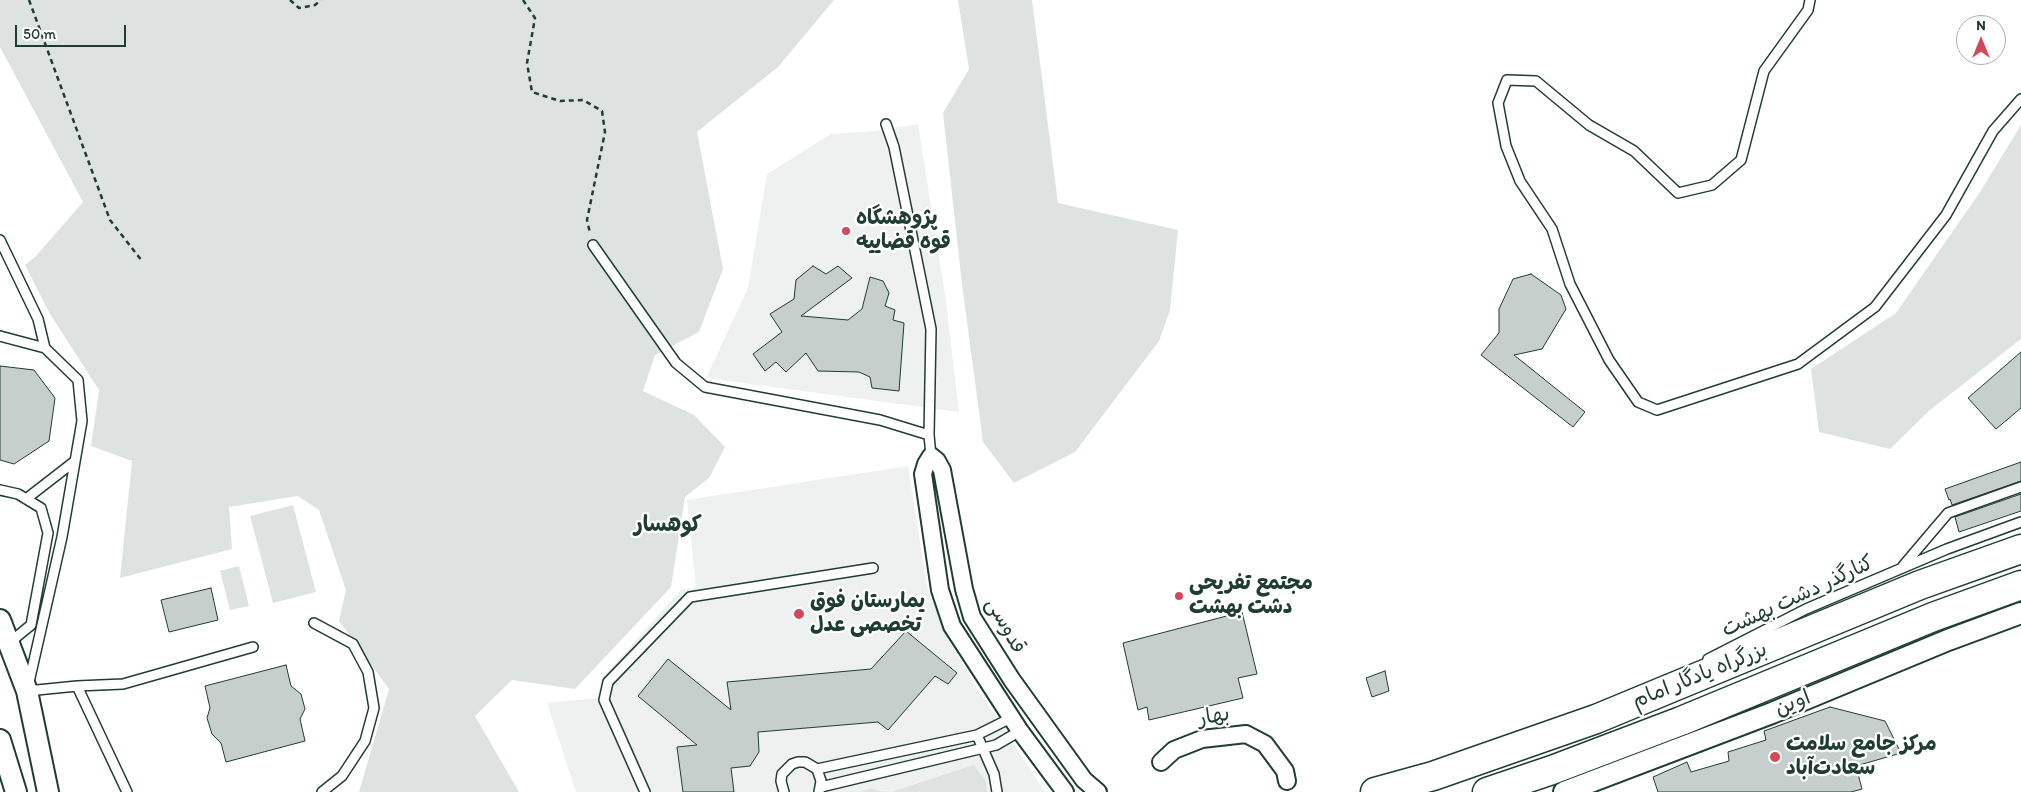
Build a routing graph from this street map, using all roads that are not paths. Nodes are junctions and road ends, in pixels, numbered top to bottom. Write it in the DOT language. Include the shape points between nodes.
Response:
graph roads {
  1 [pos="1810,0"];
  2 [pos="2021,99"];
  3 [pos="886,124"];
  4 [pos="0,240"];
  5 [pos="593,244"];
  6 [pos="0,336"];
  7 [pos="45,348"];
  8 [pos="929,434"];
  9 [pos="931,456"];
  10 [pos="75,461"];
  11 [pos="2021,487"];
  12 [pos="0,490"];
  13 [pos="26,499"];
  14 [pos="2021,522"];
  15 [pos="2021,549"];
  16 [pos="45,552"];
  17 [pos="58,554"];
  18 [pos="873,568"];
  19 [pos="1901,569"];
  20 [pos="2021,585"];
  21 [pos="2021,613"];
  22 [pos="0,620"];
  23 [pos="314,623"];
  24 [pos="9,643"];
  25 [pos="252,647"];
  26 [pos="1702,662"];
  27 [pos="1678,675"];
  28 [pos="77,686"];
  29 [pos="27,691"];
  30 [pos="1596,719"];
  31 [pos="1016,724"];
  32 [pos="977,735"];
  33 [pos="0,740"];
  34 [pos="982,748"];
  35 [pos="1161,762"];
  36 [pos="817,769"];
  37 [pos="1084,780"];
  38 [pos="1287,780"];
  39 [pos="820,790"];
  40 [pos="16,792"];
  41 [pos="48,792"];
  42 [pos="127,792"];
  43 [pos="322,792"];
  44 [pos="645,792"];
  45 [pos="784,792"];
  46 [pos="997,792"];
  47 [pos="1066,792"];
  48 [pos="1098,792"];
  49 [pos="1375,792"];
  50 [pos="1487,792"];
  51 [pos="1564,792"];
  1 -- 2 [label="lane" via="1808,10 1764,70 1741,160 1712,185 1678,193 1634,151 1589,125 1536,81 1507,80 1498,103 1506,146 1520,181 1552,229 1570,284 1609,360 1638,402 1657,410 1798,364 1875,307 1946,215 1993,131"];
  3 -- 8 [label="lane" via="894,147 930,329"];
  4 -- 7 [label="lane" via="38,319"];
  5 -- 8 [label="lane" via="676,362 705,387 880,420"];
  6 -- 7 [label="lane"];
  7 -- 10 [label="lane" via="78,380 82,421"];
  8 -- 9 [label="lane"];
  9 -- 31 [label="street" via="923,474 943,599 952,626"];
  9 -- 37 [label="street, قدوسی" via="942,470 972,617 1012,680"];
  10 -- 13 [label="lane"];
  10 -- 17 [label="lane"];
  11 -- 19 [label="lane" via="1948,513"];
  12 -- 13 [label="lane"];
  13 -- 16 [label="lane" via="41,508 48,533"];
  14 -- 19 [label="lane, کنارگذر دشت بهشت"];
  15 -- 30 [label="highway, بزرگراه یادگار امام" via="1920,585"];
  16 -- 17 [label="lane"];
  16 -- 24 [label="lane" via="31,626"];
  17 -- 29 [label="lane"];
  18 -- 44 [label="lane" via="690,597 608,682 604,700"];
  19 -- 26 [label="lane, کنارگذر دشت بهشت" via="1806,609"];
  20 -- 50 [label="highway, بزرگراه یادگار امام" via="1933,617 1681,721"];
  21 -- 51 [label="street, اوین"];
  22 -- 24 [label="street"];
  23 -- 43 [label="lane" via="353,644 368,672 374,708 365,741 342,776"];
  24 -- 29 [label="street"];
  25 -- 28 [label="lane" via="123,684"];
  27 -- 30 [label="lane"];
  28 -- 29 [label="lane"];
  28 -- 42 [label="lane"];
  29 -- 41 [label="street"];
  30 -- 49 [label="highway, بزرگراه یادگار امام" via="1433,776"];
  31 -- 32 [label="lane"];
  31 -- 34 [label="lane" via="996,745"];
  31 -- 47 [label="street"];
  32 -- 34 [label="lane"];
  32 -- 36 [label="lane"];
  33 -- 40 [label="street"];
  34 -- 39 [label="lane"];
  34 -- 46 [label="lane" via="994,774"];
  35 -- 38 [label="street, بهار" via="1174,750 1202,738 1246,734 1265,744"];
  36 -- 39 [label="lane"];
  36 -- 45 [label="lane" via="805,762 792,764 782,774"];
  37 -- 47 [label="street"];
  37 -- 48 [label="street, قدوسی"];
}
